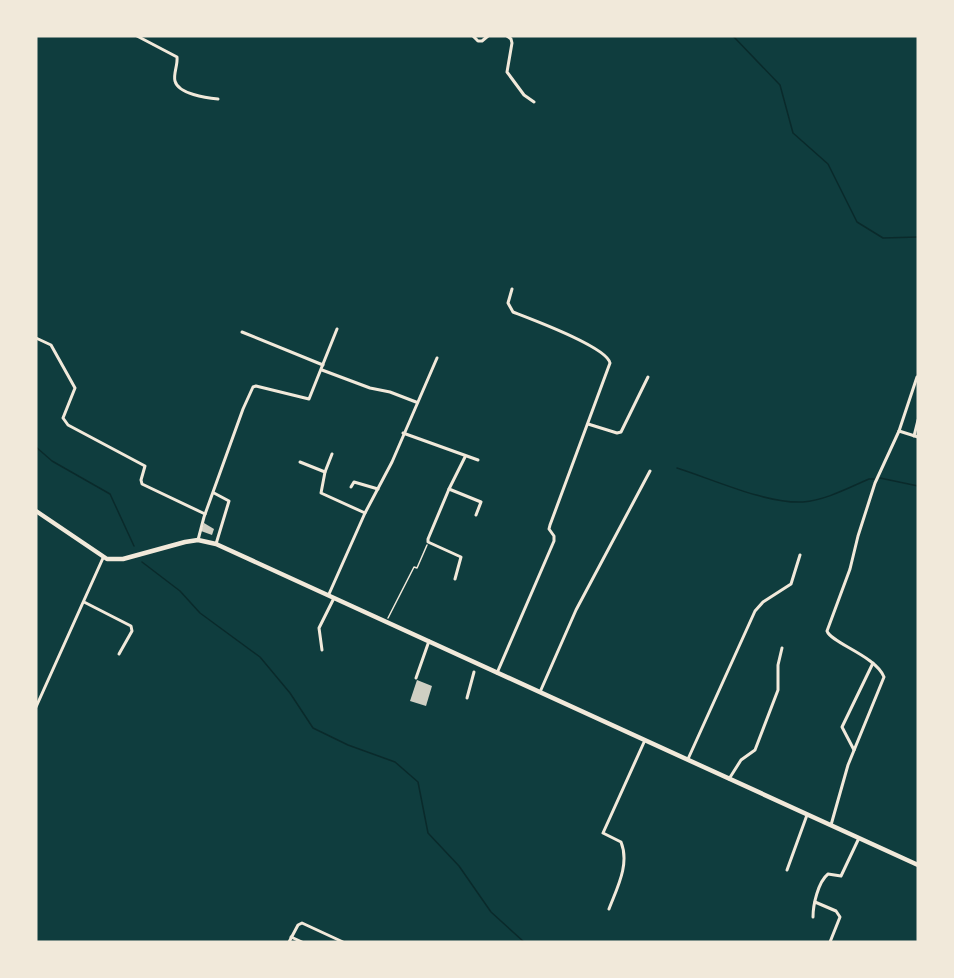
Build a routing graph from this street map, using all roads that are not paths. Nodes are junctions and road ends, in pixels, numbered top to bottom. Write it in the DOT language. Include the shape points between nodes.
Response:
graph roads {
  1 [pos="137,36"];
  2 [pos="473,36"];
  3 [pos="488,36"];
  4 [pos="507,36"];
  5 [pos="218,99"];
  6 [pos="534,102"];
  7 [pos="512,289"];
  8 [pos="337,329"];
  9 [pos="242,332"];
  10 [pos="36,338"];
  11 [pos="437,358"];
  12 [pos="323,365"];
  13 [pos="322,370"];
  14 [pos="918,376"];
  15 [pos="648,378"];
  16 [pos="416,402"];
  17 [pos="918,420"];
  18 [pos="588,424"];
  19 [pos="899,431"];
  20 [pos="403,433"];
  21 [pos="916,436"];
  22 [pos="332,454"];
  23 [pos="465,457"];
  24 [pos="478,460"];
  25 [pos="300,462"];
  26 [pos="650,471"];
  27 [pos="325,472"];
  28 [pos="351,487"];
  29 [pos="378,489"];
  30 [pos="448,489"];
  31 [pos="214,493"];
  32 [pos="36,511"];
  33 [pos="365,513"];
  34 [pos="205,514"];
  35 [pos="476,515"];
  36 [pos="198,540"];
  37 [pos="216,544"];
  38 [pos="800,555"];
  39 [pos="103,558"];
  40 [pos="455,579"];
  41 [pos="332,596"];
  42 [pos="84,602"];
  43 [pos="429,641"];
  44 [pos="782,648"];
  45 [pos="322,650"];
  46 [pos="119,654"];
  47 [pos="873,663"];
  48 [pos="476,668"];
  49 [pos="497,673"];
  50 [pos="416,678"];
  51 [pos="540,692"];
  52 [pos="467,698"];
  53 [pos="36,706"];
  54 [pos="645,740"];
  55 [pos="854,750"];
  56 [pos="688,759"];
  57 [pos="729,779"];
  58 [pos="807,815"];
  59 [pos="831,825"];
  60 [pos="859,838"];
  61 [pos="918,865"];
  62 [pos="787,870"];
  63 [pos="815,902"];
  64 [pos="609,909"];
  65 [pos="813,917"];
  66 [pos="291,937"];
  67 [pos="289,942"];
  68 [pos="302,942"];
  69 [pos="343,942"];
  70 [pos="830,942"];
  1 -- 5 [label="street" via="177,57 177,85 195,96"];
  2 -- 3 [label="street" via="482,41"];
  4 -- 6 [label="street" via="512,43 507,72"];
  7 -- 18 [label="street" via="508,303 513,312 581,341 609,358"];
  8 -- 12 [label="street"];
  9 -- 12 [label="street"];
  10 -- 34 [label="street" via="51,345 75,388 63,418 68,425 145,466 142,484"];
  11 -- 16 [label="street"];
  12 -- 13 [label="street"];
  13 -- 16 [label="street"];
  13 -- 31 [label="street" via="309,399 253,387"];
  14 -- 19 [label="street"];
  15 -- 18 [label="street" via="621,432"];
  16 -- 20 [label="street"];
  17 -- 21 [label="street"];
  18 -- 49 [label="street" via="550,525 554,541"];
  19 -- 21 [label="street"];
  19 -- 47 [label="street" via="883,464 827,631"];
  20 -- 23 [label="street"];
  20 -- 29 [label="street"];
  22 -- 27 [label="street"];
  23 -- 24 [label="street"];
  23 -- 30 [label="street"];
  25 -- 27 [label="street"];
  26 -- 51 [label="street" via="576,610"];
  27 -- 33 [label="street" via="321,493"];
  28 -- 29 [label="street" via="356,482"];
  29 -- 33 [label="street"];
  30 -- 35 [label="street" via="481,502"];
  30 -- 40 [label="street" via="428,542 461,557"];
  31 -- 34 [label="street"];
  31 -- 37 [label="street" via="229,501"];
  32 -- 39 [label="main road"];
  33 -- 41 [label="street"];
  34 -- 36 [label="street"];
  36 -- 37 [label="main road"];
  36 -- 39 [label="main road" via="118,560"];
  37 -- 41 [label="main road"];
  38 -- 56 [label="street" via="790,584 755,611"];
  39 -- 42 [label="street"];
  41 -- 43 [label="main road"];
  41 -- 45 [label="street" via="319,628"];
  42 -- 46 [label="street" via="131,626"];
  42 -- 53 [label="street"];
  43 -- 48 [label="main road"];
  43 -- 50 [label="street"];
  44 -- 57 [label="street" via="778,690 755,750 741,760"];
  47 -- 55 [label="street" via="884,677"];
  47 -- 55 [label="street" via="842,727"];
  48 -- 49 [label="main road"];
  48 -- 52 [label="street"];
  49 -- 51 [label="main road"];
  51 -- 54 [label="main road"];
  54 -- 56 [label="main road"];
  54 -- 64 [label="street" via="603,833 621,842 624,849 623,873"];
  55 -- 59 [label="street"];
  56 -- 57 [label="main road"];
  57 -- 58 [label="main road"];
  58 -- 59 [label="main road"];
  58 -- 62 [label="street"];
  59 -- 60 [label="main road"];
  60 -- 61 [label="main road"];
  60 -- 63 [label="street" via="841,876 824,877"];
  63 -- 65 [label="street"];
  63 -- 70 [label="street" via="836,911 840,917"];
  66 -- 67 [label="street"];
  66 -- 68 [label="street"];
  66 -- 69 [label="street" via="302,923"];
}
